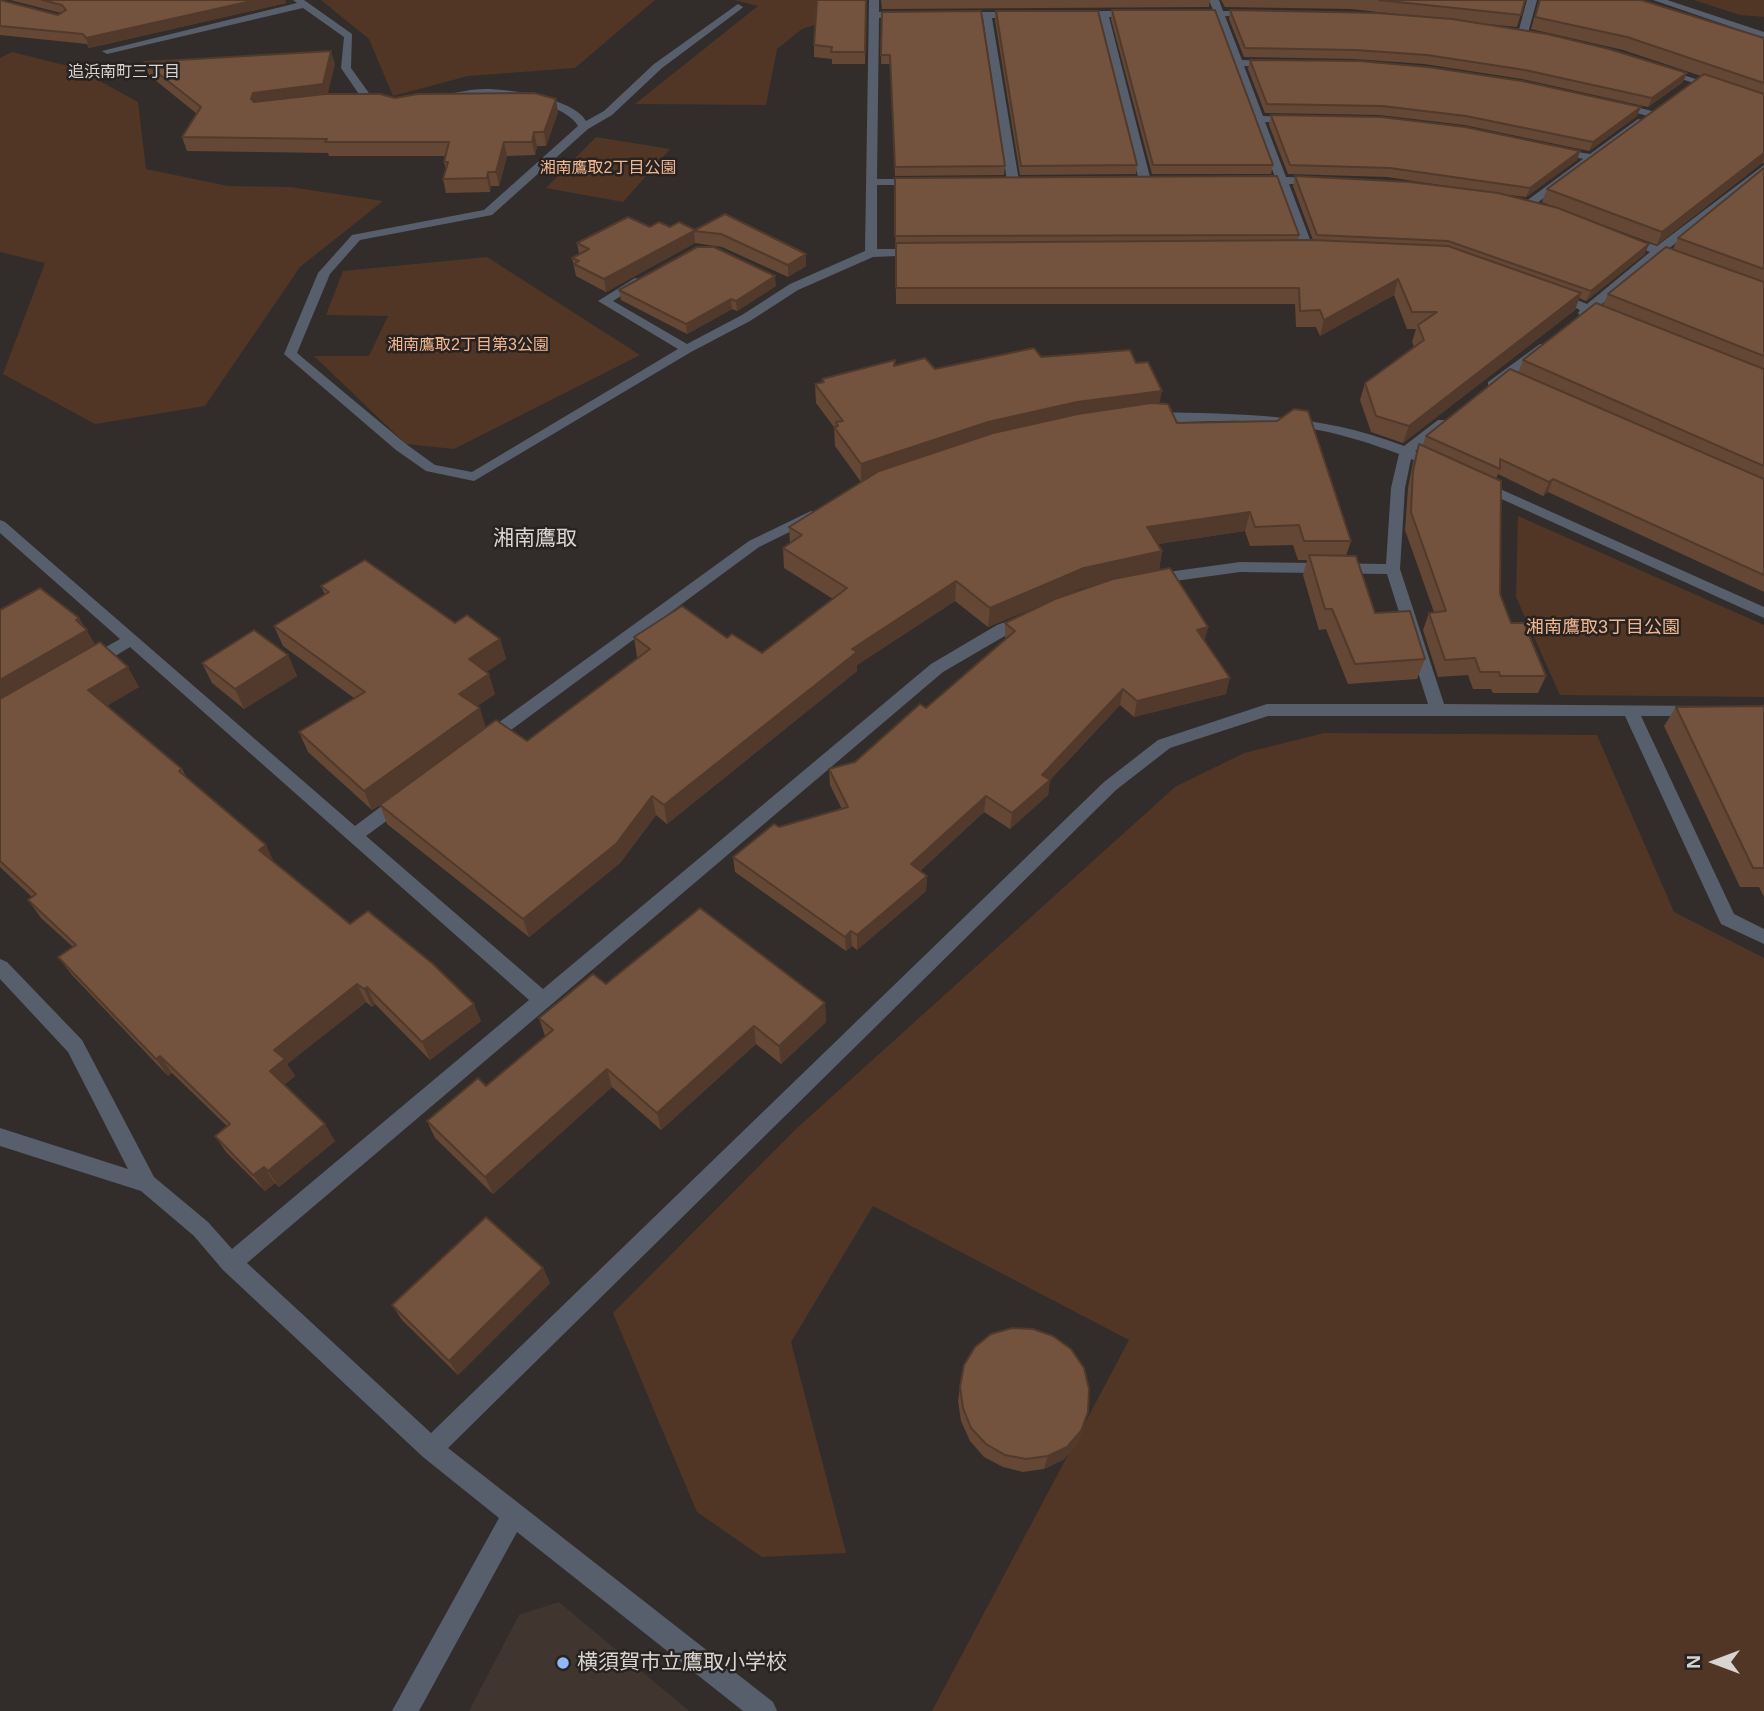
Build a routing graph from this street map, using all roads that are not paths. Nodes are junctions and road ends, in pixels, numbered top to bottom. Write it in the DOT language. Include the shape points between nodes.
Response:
graph roads {
  1 [pos="874,0"];
  2 [pos="1214,0"];
  3 [pos="1532,0"];
  4 [pos="1658,0"];
  5 [pos="300,2"];
  6 [pos="738,8"];
  7 [pos="1218,13"];
  8 [pos="1103,14"];
  9 [pos="1142,14"];
  10 [pos="1180,14"];
  11 [pos="1272,14"];
  12 [pos="874,15"];
  13 [pos="912,15"];
  14 [pos="949,15"];
  15 [pos="987,15"];
  16 [pos="1026,15"];
  17 [pos="1064,15"];
  18 [pos="1510,31"];
  19 [pos="1523,33"];
  20 [pos="1764,34"];
  21 [pos="1535,35"];
  22 [pos="107,51"];
  23 [pos="1238,63"];
  24 [pos="1280,64"];
  25 [pos="1657,67"];
  26 [pos="1695,81"];
  27 [pos="1684,89"];
  28 [pos="434,101"];
  29 [pos="1603,102"];
  30 [pos="1764,103"];
  31 [pos="1662,105"];
  32 [pos="398,106"];
  33 [pos="1652,114"];
  34 [pos="1259,119"];
  35 [pos="1312,120"];
  36 [pos="584,127"];
  37 [pos="1540,146"];
  38 [pos="1589,157"];
  39 [pos="1764,169"];
  40 [pos="1159,180"];
  41 [pos="1241,180"];
  42 [pos="1282,180"];
  43 [pos="999,181"];
  44 [pos="1013,181"];
  45 [pos="1026,181"];
  46 [pos="1132,181"];
  47 [pos="1146,181"];
  48 [pos="1335,181"];
  49 [pos="874,182"];
  50 [pos="929,182"];
  51 [pos="1516,202"];
  52 [pos="1529,204"];
  53 [pos="1542,209"];
  54 [pos="1619,237"];
  55 [pos="1294,250"];
  56 [pos="1658,251"];
  57 [pos="871,253"];
  58 [pos="926,253"];
  59 [pos="1693,264"];
  60 [pos="650,275"];
  61 [pos="1542,291"];
  62 [pos="1590,309"];
  63 [pos="1627,324"];
  64 [pos="1569,325"];
  65 [pos="1548,342"];
  66 [pos="687,349"];
  67 [pos="1483,392"];
  68 [pos="1450,417"];
  69 [pos="1136,418"];
  70 [pos="1406,451"];
  71 [pos="826,508"];
  72 [pos="0,525"];
  73 [pos="1393,569"];
  74 [pos="1134,584"];
  75 [pos="1764,613"];
  76 [pos="1039,614"];
  77 [pos="130,640"];
  78 [pos="71,674"];
  79 [pos="1437,708"];
  80 [pos="1724,709"];
  81 [pos="1630,710"];
  82 [pos="476,747"];
  83 [pos="409,796"];
  84 [pos="353,836"];
  85 [pos="1764,937"];
  86 [pos="0,967"];
  87 [pos="544,1001"];
  88 [pos="0,1137"];
  89 [pos="147,1184"];
  90 [pos="231,1264"];
  91 [pos="430,1449"];
  92 [pos="513,1516"];
  93 [pos="405,1711"];
  94 [pos="764,1711"];
  1 -- 12 [label="street"];
  2 -- 7 [label="street"];
  3 -- 19 [label="street"];
  4 -- 20 [label="street"];
  5 -- 22 [label="street"];
  5 -- 32 [label="street" via="349,36 346,68 361,99"];
  6 -- 36 [label="street" via="658,66 608,113"];
  7 -- 10 [label="street"];
  7 -- 11 [label="street"];
  7 -- 23 [label="street"];
  8 -- 9 [label="street"];
  8 -- 17 [label="street"];
  8 -- 47 [label="street"];
  12 -- 13 [label="street"];
  12 -- 49 [label="street"];
  14 -- 15 [label="street"];
  15 -- 16 [label="street"];
  15 -- 44 [label="street"];
  18 -- 19 [label="street"];
  19 -- 21 [label="street"];
  23 -- 24 [label="street"];
  23 -- 34 [label="street"];
  25 -- 26 [label="street"];
  26 -- 27 [label="street"];
  26 -- 30 [label="street"];
  28 -- 36 [label="street" via="484,92 555,103 578,116"];
  29 -- 33 [label="street"];
  31 -- 33 [label="street"];
  33 -- 38 [label="street"];
  34 -- 35 [label="street"];
  34 -- 42 [label="street"];
  36 -- 66 [label="street" via="488,213 356,237 324,273 290,354 431,468 474,477"];
  37 -- 38 [label="street"];
  38 -- 52 [label="street"];
  39 -- 56 [label="street" via="1750,185"];
  40 -- 47 [label="street"];
  41 -- 42 [label="street"];
  42 -- 48 [label="street"];
  42 -- 55 [label="street" via="1314,250"];
  43 -- 44 [label="street"];
  44 -- 45 [label="street"];
  46 -- 47 [label="street"];
  49 -- 50 [label="street"];
  49 -- 57 [label="street"];
  51 -- 52 [label="street"];
  52 -- 53 [label="street"];
  54 -- 56 [label="street"];
  56 -- 59 [label="street"];
  56 -- 62 [label="street"];
  57 -- 58 [label="street"];
  57 -- 66 [label="street" via="788,285 746,318"];
  60 -- 66 [label="street" via="604,301"];
  61 -- 62 [label="street"];
  62 -- 63 [label="street"];
  62 -- 64 [label="street"];
  65 -- 67 [label="street" via="1512,378"];
  68 -- 70 [label="street"];
  69 -- 70 [label="street" via="1266,418 1337,428"];
  70 -- 73 [label="street" via="1398,488"];
  70 -- 75 [label="street"];
  71 -- 82 [label="street" via="754,544"];
  72 -- 77 [label="street"];
  73 -- 74 [label="street" via="1240,567"];
  73 -- 79 [label="street"];
  76 -- 87 [label="street" via="1002,629 937,668"];
  77 -- 78 [label="street"];
  77 -- 84 [label="street"];
  79 -- 81 [label="street"];
  79 -- 91 [label="street" via="1267,710 1164,744 1110,786"];
  80 -- 81 [label="street"];
  81 -- 85 [label="street" via="1727,919"];
  83 -- 84 [label="street"];
  84 -- 87 [label="street"];
  86 -- 89 [label="street" via="75,1046"];
  87 -- 90 [label="street"];
  88 -- 89 [label="street"];
  89 -- 90 [label="street" via="201,1229"];
  90 -- 91 [label="street"];
  91 -- 92 [label="street"];
  92 -- 93 [label="street"];
  92 -- 94 [label="street"];
}
